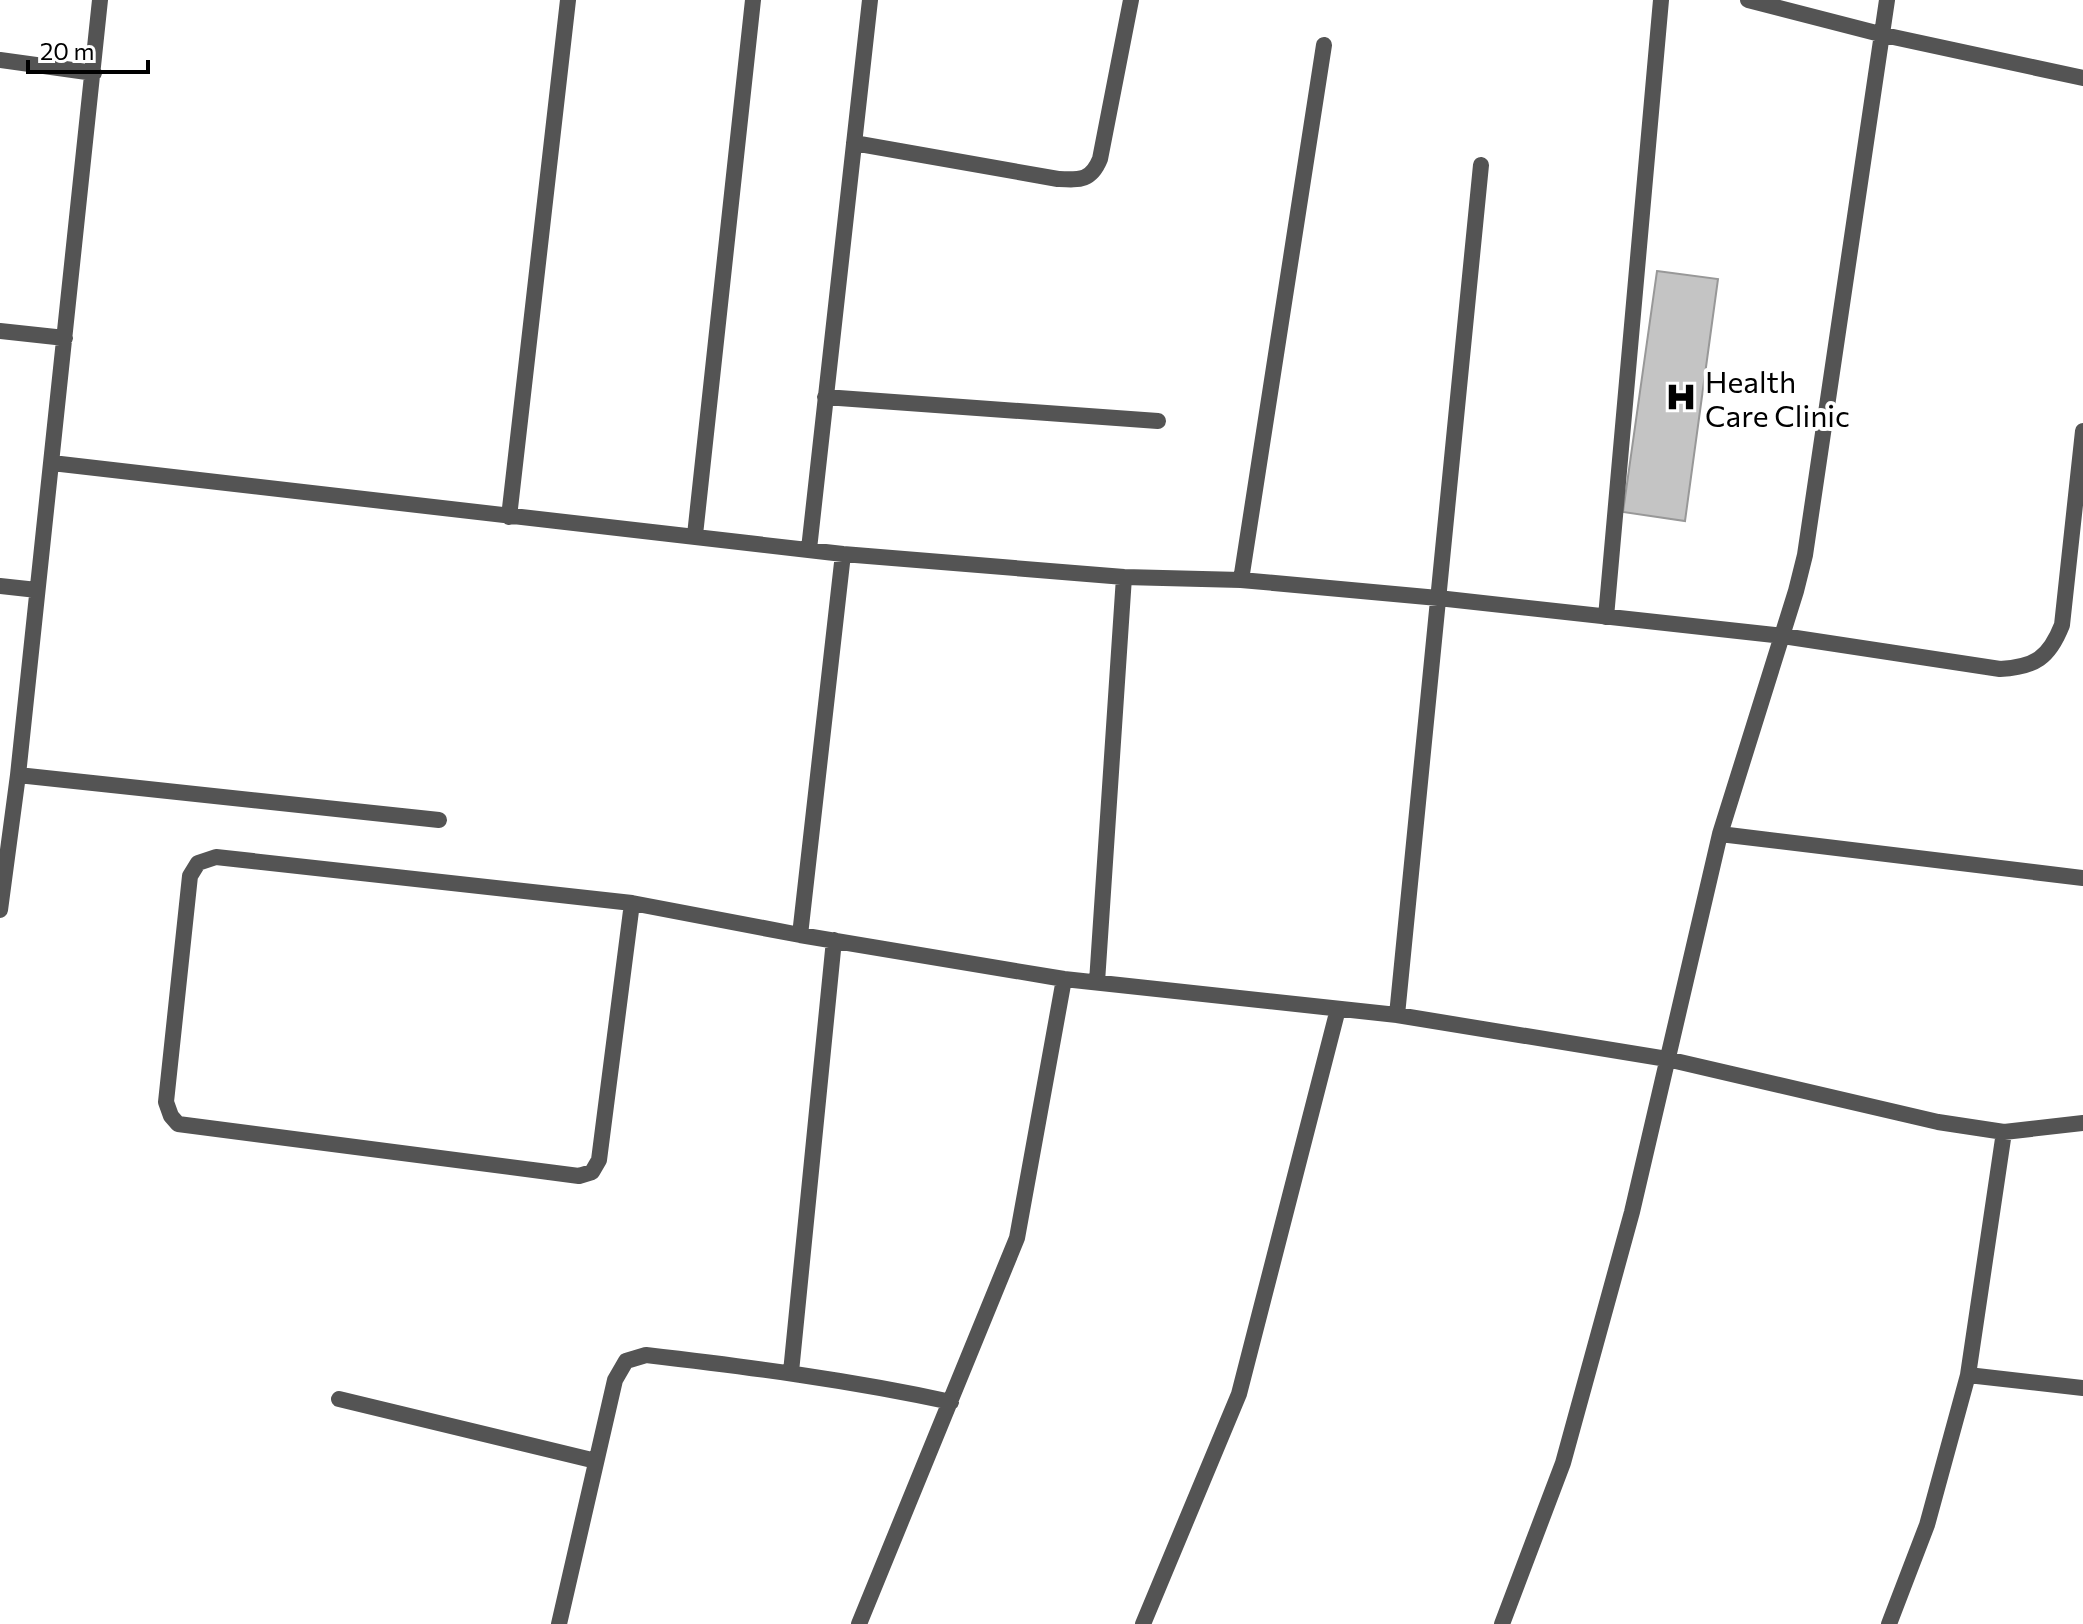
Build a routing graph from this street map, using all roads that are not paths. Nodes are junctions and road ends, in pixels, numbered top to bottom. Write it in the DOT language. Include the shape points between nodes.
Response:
graph roads {
  1 [pos="100,0"];
  2 [pos="568,0"];
  3 [pos="753,0"];
  4 [pos="870,0"];
  5 [pos="1131,0"];
  6 [pos="1661,0"];
  7 [pos="1748,0"];
  8 [pos="1887,0"];
  9 [pos="1884,35"];
  10 [pos="1324,45"];
  11 [pos="0,60"];
  12 [pos="94,73"];
  13 [pos="2083,78"];
  14 [pos="854,143"];
  15 [pos="1481,165"];
  16 [pos="0,331"];
  17 [pos="65,338"];
  18 [pos="825,397"];
  19 [pos="1158,421"];
  20 [pos="2083,431"];
  21 [pos="52,463"];
  22 [pos="509,517"];
  23 [pos="695,535"];
  24 [pos="809,549"];
  25 [pos="843,554"];
  26 [pos="1124,577"];
  27 [pos="1241,580"];
  28 [pos="0,586"];
  29 [pos="37,590"];
  30 [pos="1438,598"];
  31 [pos="1606,617"];
  32 [pos="1783,636"];
  33 [pos="11,784"];
  34 [pos="439,820"];
  35 [pos="1720,834"];
  36 [pos="2083,878"];
  37 [pos="632,903"];
  38 [pos="0,910"];
  39 [pos="800,935"];
  40 [pos="834,940"];
  41 [pos="1064,979"];
  42 [pos="1097,982"];
  43 [pos="1338,1009"];
  44 [pos="1397,1015"];
  45 [pos="1667,1059"];
  46 [pos="2083,1123"];
  47 [pos="2004,1132"];
  48 [pos="791,1372"];
  49 [pos="1968,1375"];
  50 [pos="2083,1388"];
  51 [pos="339,1399"];
  52 [pos="951,1402"];
  53 [pos="596,1461"];
  54 [pos="559,1624"];
  55 [pos="859,1624"];
  56 [pos="1143,1624"];
  57 [pos="1502,1624"];
  58 [pos="1889,1624"];
  1 -- 12 [label="street"];
  2 -- 22 [label="street"];
  3 -- 23 [label="street"];
  4 -- 14 [label="street"];
  5 -- 14 [label="street" via="1100,159 1086,178 1058,179"];
  6 -- 31 [label="street"];
  7 -- 9 [label="street"];
  8 -- 9 [label="street"];
  9 -- 13 [label="street"];
  9 -- 32 [label="street" via="1805,555"];
  10 -- 27 [label="street"];
  11 -- 12 [label="street"];
  12 -- 17 [label="street"];
  14 -- 18 [label="street"];
  15 -- 30 [label="street"];
  16 -- 17 [label="street"];
  17 -- 21 [label="street"];
  18 -- 19 [label="street"];
  18 -- 24 [label="street"];
  20 -- 32 [label="street" via="2062,625 2041,659 2023,668 2000,669"];
  21 -- 22 [label="street"];
  21 -- 29 [label="street"];
  22 -- 23 [label="street"];
  23 -- 24 [label="street"];
  24 -- 25 [label="street"];
  25 -- 26 [label="street"];
  25 -- 39 [label="street"];
  26 -- 27 [label="street"];
  26 -- 42 [label="street"];
  27 -- 30 [label="street"];
  28 -- 29 [label="street"];
  29 -- 33 [label="street"];
  30 -- 31 [label="street"];
  30 -- 44 [label="street"];
  31 -- 32 [label="street"];
  32 -- 35 [label="street"];
  33 -- 34 [label="street"];
  33 -- 38 [label="street"];
  35 -- 36 [label="street"];
  35 -- 45 [label="street"];
  37 -- 37 [label="street" via="599,1160 592,1172 579,1176 348,1147 178,1124 171,1116 166,1102 169,1072 190,876 198,863 216,857"];
  37 -- 39 [label="street"];
  39 -- 40 [label="street"];
  40 -- 41 [label="street"];
  40 -- 48 [label="street"];
  41 -- 42 [label="street"];
  41 -- 52 [label="street" via="1017,1238"];
  42 -- 43 [label="street"];
  43 -- 44 [label="street"];
  43 -- 56 [label="street" via="1239,1394"];
  44 -- 45 [label="street"];
  45 -- 47 [label="street" via="1938,1122"];
  45 -- 57 [label="street" via="1632,1212 1563,1463"];
  46 -- 47 [label="street"];
  47 -- 49 [label="street"];
  48 -- 52 [label="street"];
  48 -- 53 [label="street" via="646,1355 626,1361 615,1380"];
  49 -- 50 [label="street"];
  49 -- 58 [label="street" via="1927,1525"];
  51 -- 53 [label="street"];
  52 -- 55 [label="street"];
  53 -- 54 [label="street"];
}
